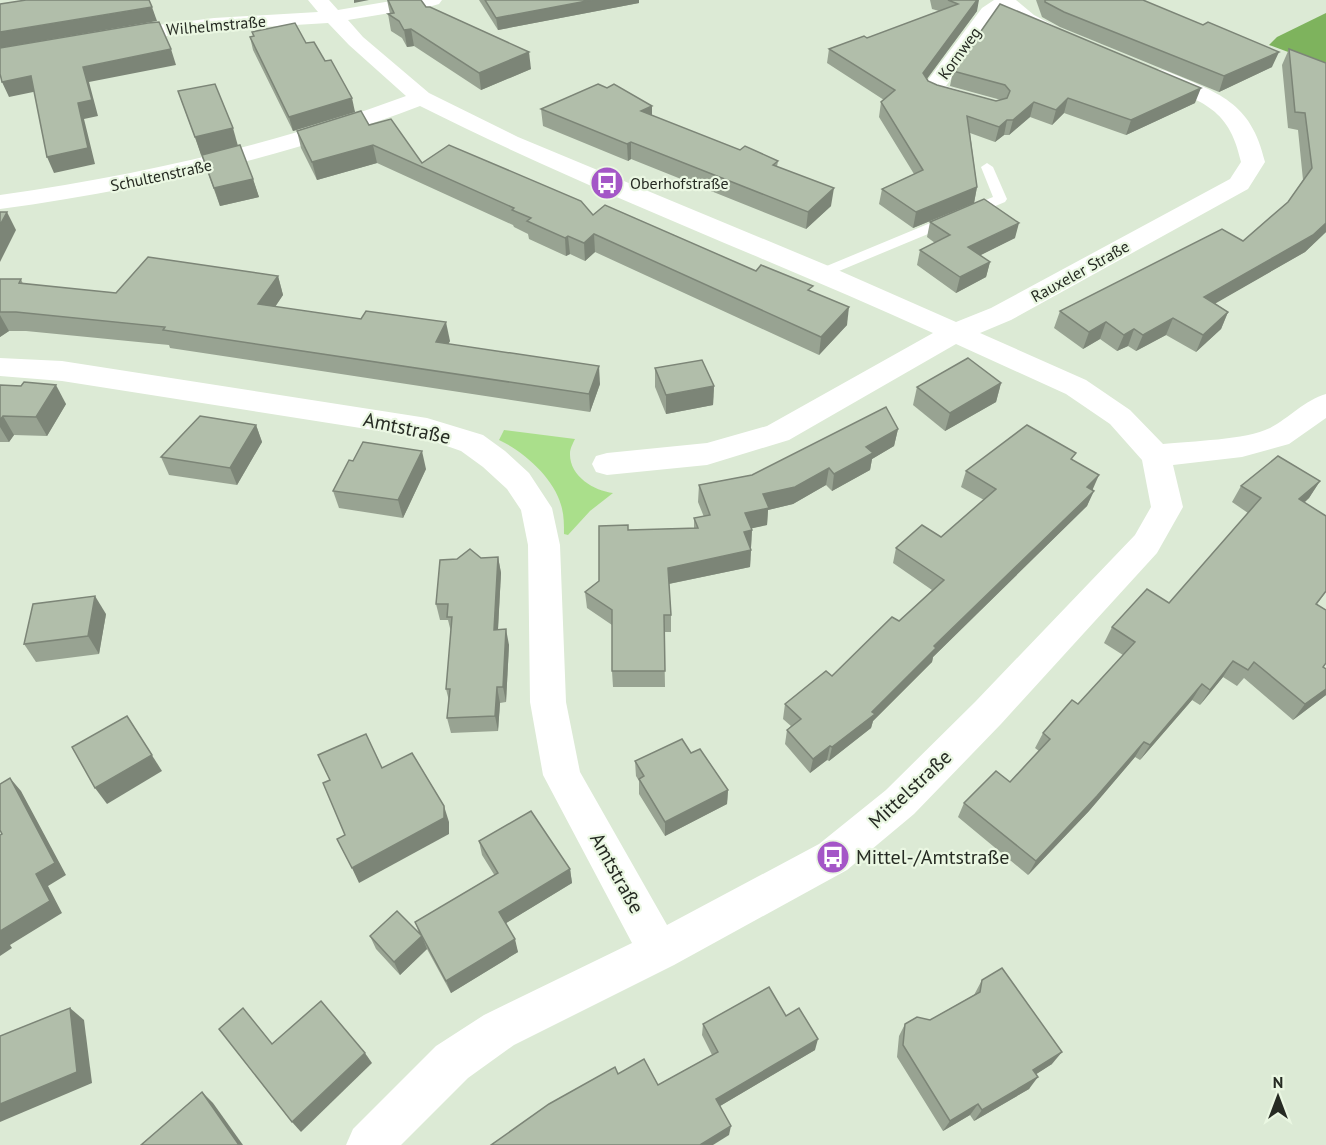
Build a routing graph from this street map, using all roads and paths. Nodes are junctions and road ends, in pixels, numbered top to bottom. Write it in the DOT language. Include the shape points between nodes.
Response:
graph roads {
  1 [pos="432,0"];
  2 [pos="1006,1"];
  3 [pos="325,9"];
  4 [pos="94,40"];
  5 [pos="1074,42"];
  6 [pos="1139,69"];
  7 [pos="421,98"];
  8 [pos="993,108"];
  9 [pos="987,167"];
  10 [pos="0,202"];
  11 [pos="822,273"];
  12 [pos="955,333"];
  13 [pos="0,367"];
  14 [pos="1326,404"];
  15 [pos="1156,456"];
  16 [pos="607,464"];
  17 [pos="659,951"];
  18 [pos="369,1145"];
  1 -- 3 [label="street, Wilhelmstraße"];
  2 -- 5 [label="street" via="1027,19"];
  2 -- 8 [label="street, Kornweg" via="989,12 933,89"];
  3 -- 4 [label="street, Wilhelmstraße"];
  3 -- 7 [label="street"];
  6 -- 12 [label="street, Rauxeler Straße" via="1229,110 1247,136 1253,162 1239,184 1001,314"];
  7 -- 10 [label="street, Schultenstraße" via="330,132 210,166 129,183"];
  7 -- 11 [label="street" via="510,142"];
  9 -- 11 [label="lane" via="1000,199"];
  11 -- 12 [label="street"];
  12 -- 15 [label="street" via="1076,387 1120,417"];
  12 -- 16 [label="street, Rauxeler Straße" via="778,433 707,454"];
  13 -- 17 [label="street, Amtstraße" via="62,371 428,428 472,443 494,459 518,481 536,508 544,545 548,702 562,775"];
  14 -- 15 [label="street" via="1278,437 1242,446"];
  15 -- 17 [label="street, Mittelstraße" via="1167,507 1146,544 900,802 833,857"];
  17 -- 18 [label="street, Mittelstraße" via="541,1008 480,1043 452,1062"];
}
